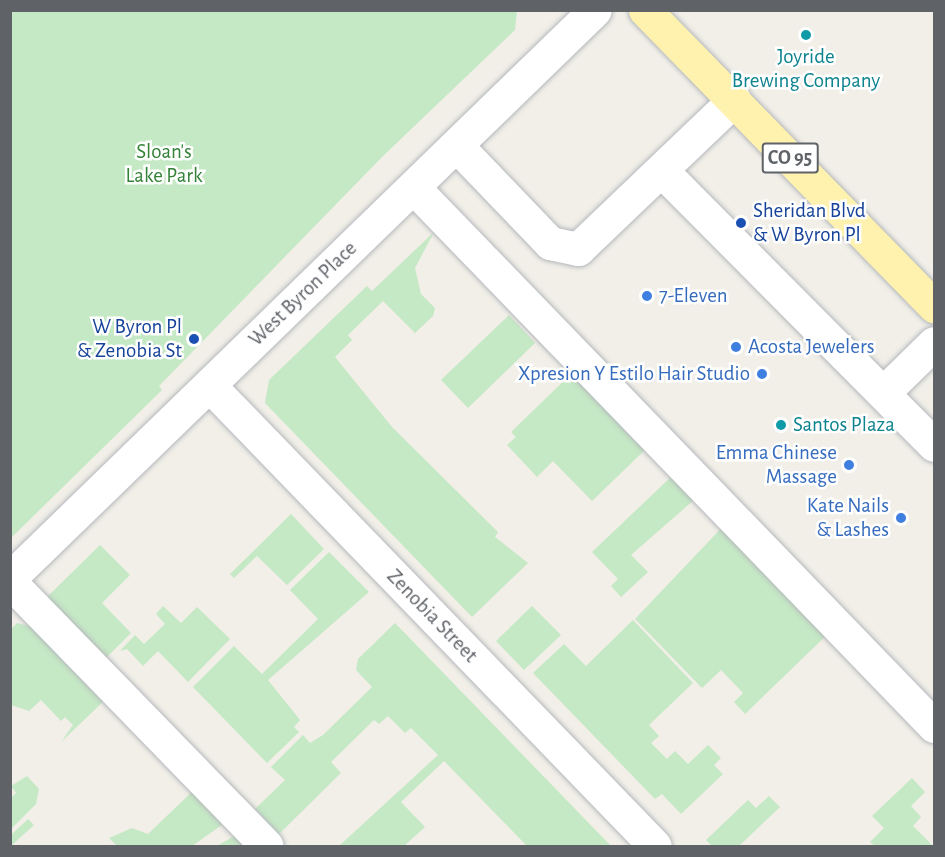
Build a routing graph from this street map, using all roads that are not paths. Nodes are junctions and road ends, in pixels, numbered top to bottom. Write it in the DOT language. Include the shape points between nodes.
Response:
graph roads {
  1 [pos="595,10"];
  2 [pos="645,10"];
  3 [pos="734,100"];
  4 [pos="456,145"];
  5 [pos="662,171"];
  6 [pos="413,187"];
  7 [pos="934,306"];
  8 [pos="934,343"];
  9 [pos="208,386"];
  10 [pos="883,393"];
  11 [pos="934,445"];
  12 [pos="10,580"];
  13 [pos="934,726"];
  14 [pos="267,846"];
  15 [pos="655,846"];
  1 -- 4 [label="street, West Byron Place"];
  2 -- 3 [label="main road, CO 95"];
  3 -- 5 [label="street"];
  3 -- 7 [label="main road, CO 95"];
  4 -- 5 [label="street" via="550,243 568,250 587,244"];
  4 -- 6 [label="street, West Byron Place"];
  5 -- 10 [label="street"];
  6 -- 9 [label="street, West Byron Place"];
  6 -- 13 [label="street"];
  8 -- 10 [label="street"];
  9 -- 12 [label="street, West Byron Place"];
  9 -- 15 [label="street, Zenobia Street"];
  10 -- 11 [label="street"];
  12 -- 14 [label="street"];
}
